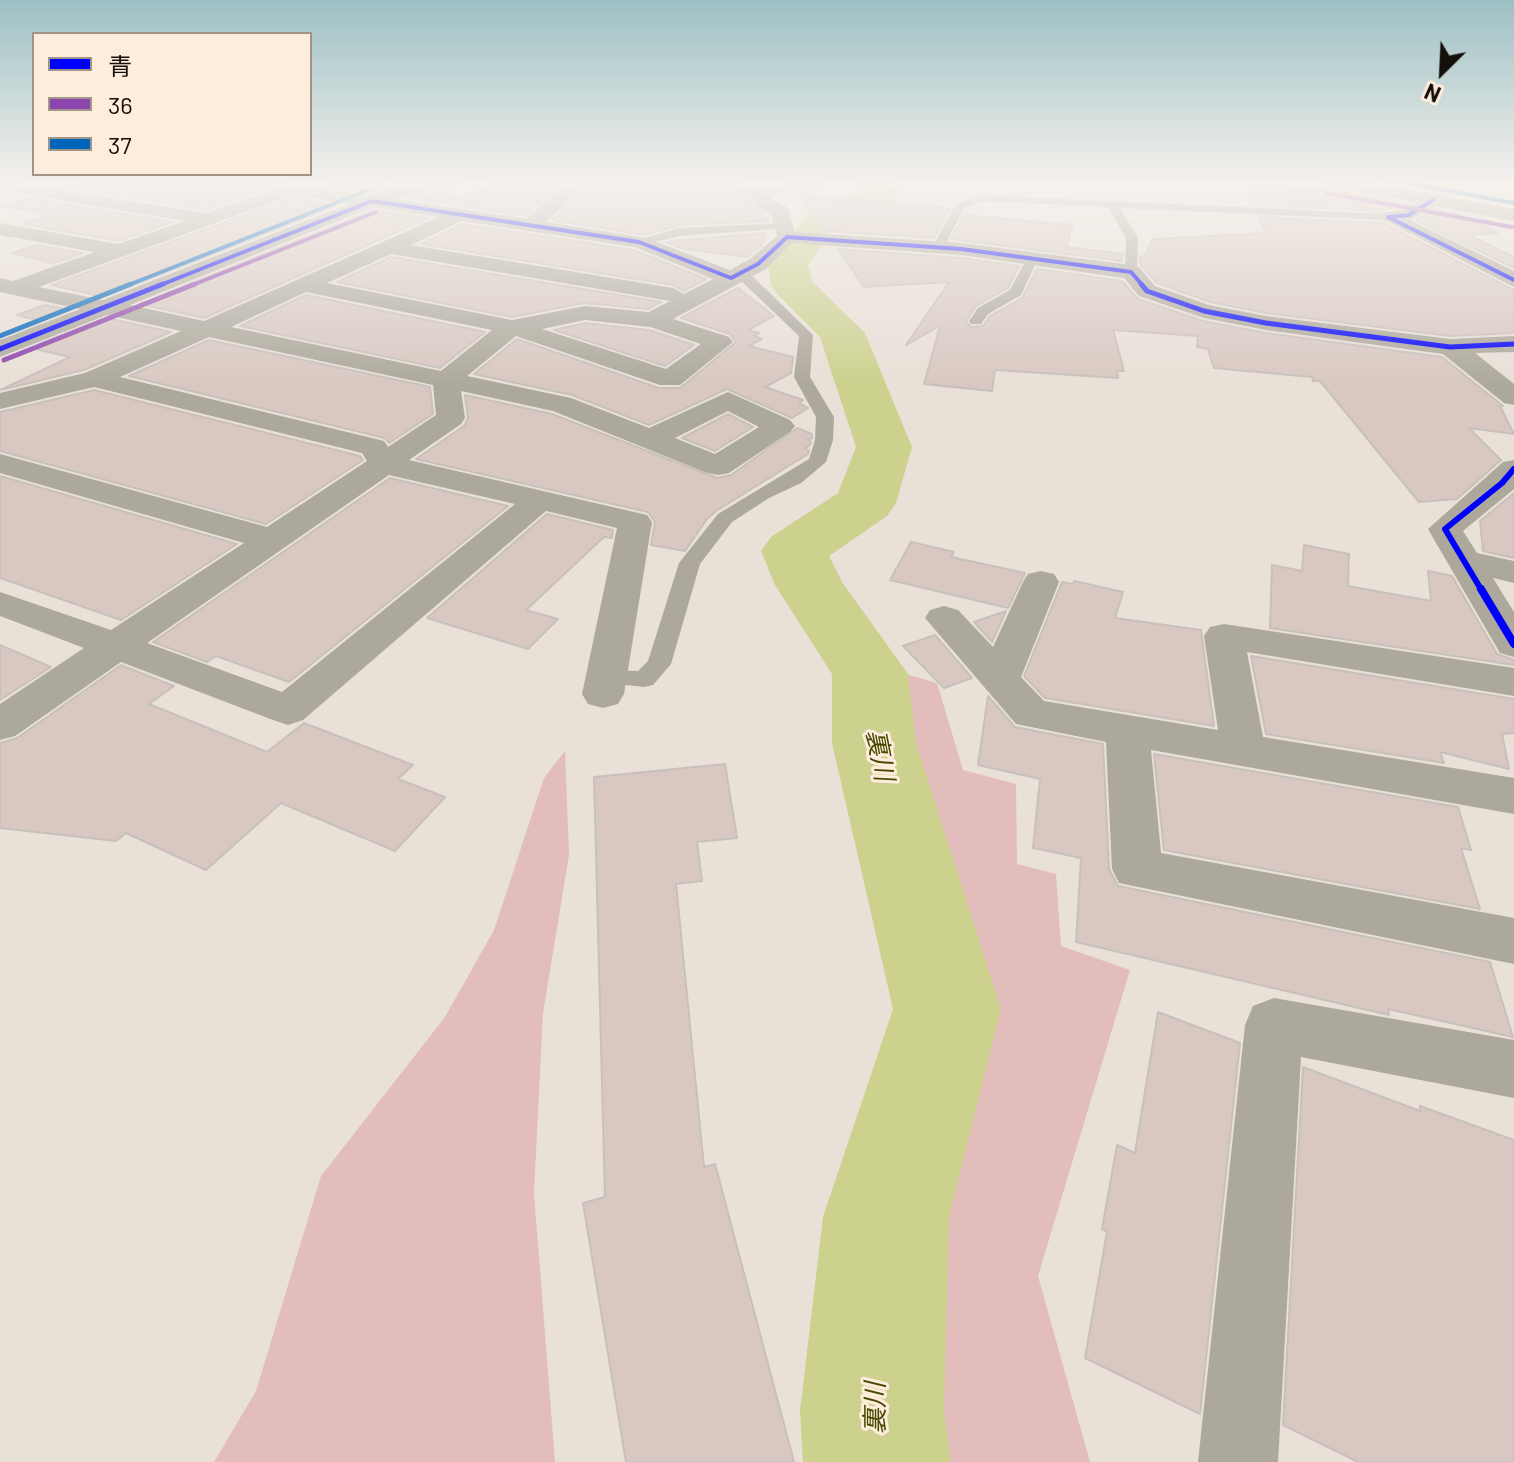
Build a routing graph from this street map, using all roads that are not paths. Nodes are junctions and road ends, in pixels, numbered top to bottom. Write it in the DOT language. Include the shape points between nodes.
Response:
graph roads {
  1 [pos="115,249"];
  2 [pos="250,249"];
  3 [pos="382,249"];
  4 [pos="400,249"];
  5 [pos="657,249"];
  6 [pos="771,249"];
  7 [pos="948,249"];
  8 [pos="1132,249"];
  9 [pos="1452,249"];
  10 [pos="119,250"];
  11 [pos="1032,259"];
  12 [pos="1131,272"];
  13 [pos="736,276"];
  14 [pos="1514,280"];
  15 [pos="303,285"];
  16 [pos="4,289"];
  17 [pos="693,298"];
  18 [pos="104,307"];
  19 [pos="653,320"];
  20 [pos="976,321"];
  21 [pos="512,327"];
  22 [pos="205,329"];
  23 [pos="1514,344"];
  24 [pos="1450,347"];
  25 [pos="0,349"];
  26 [pos="94,379"];
  27 [pos="446,380"];
  28 [pos="1514,397"];
  29 [pos="0,401"];
  30 [pos="650,439"];
  31 [pos="0,463"];
  32 [pos="384,464"];
  33 [pos="1510,479"];
  34 [pos="540,500"];
  35 [pos="273,540"];
  36 [pos="1465,561"];
  37 [pos="1514,572"];
  38 [pos="1041,582"];
  39 [pos="0,603"];
  40 [pos="944,618"];
  41 [pos="1514,644"];
  42 [pos="116,646"];
  43 [pos="999,679"];
  44 [pos="1514,682"];
  45 [pos="605,685"];
  46 [pos="0,725"];
  47 [pos="1127,729"];
  48 [pos="1243,749"];
  49 [pos="1514,796"];
  50 [pos="1514,941"];
  51 [pos="1514,1069"];
  52 [pos="1238,1462"];
  1 -- 10 [label="street"];
  2 -- 18 [label="street"];
  3 -- 15 [label="street"];
  4 -- 17 [label="street"];
  5 -- 13 [label="street"];
  6 -- 13 [label="street"];
  7 -- 11 [label="street"];
  8 -- 12 [label="lane"];
  9 -- 14 [label="street"];
  10 -- 16 [label="street"];
  11 -- 12 [label="street"];
  11 -- 20 [label="lane" via="1016,292"];
  12 -- 24 [label="street" via="1147,291 1204,311"];
  13 -- 17 [label="street"];
  13 -- 45 [label="lane" via="806,335 802,377 825,417 817,462 725,518 690,563 659,664 644,679"];
  15 -- 21 [label="street"];
  15 -- 22 [label="street"];
  16 -- 18 [label="street"];
  17 -- 19 [label="street"];
  18 -- 22 [label="street"];
  18 -- 25 [label="street"];
  19 -- 21 [label="street" via="585,313"];
  19 -- 21 [label="street" via="720,342 670,379"];
  21 -- 27 [label="street"];
  22 -- 26 [label="street"];
  22 -- 27 [label="street"];
  23 -- 24 [label="street"];
  24 -- 28 [label="street"];
  26 -- 29 [label="street"];
  26 -- 32 [label="street" via="373,447"];
  27 -- 30 [label="street" via="561,404"];
  27 -- 32 [label="street" via="451,418"];
  31 -- 35 [label="street"];
  32 -- 34 [label="street"];
  32 -- 35 [label="street"];
  33 -- 36 [label="street" via="1445,529"];
  34 -- 42 [label="street" via="288,710"];
  34 -- 45 [label="street" via="635,522"];
  35 -- 42 [label="street"];
  36 -- 37 [label="street"];
  36 -- 41 [label="street"];
  38 -- 43 [label="street"];
  39 -- 42 [label="street"];
  40 -- 43 [label="street"];
  42 -- 46 [label="street"];
  43 -- 47 [label="street" via="1031,714"];
  44 -- 48 [label="street" via="1224,636"];
  47 -- 48 [label="street"];
  47 -- 50 [label="street" via="1137,869"];
  48 -- 49 [label="street"];
  51 -- 52 [label="street" via="1274,1025"];
}
